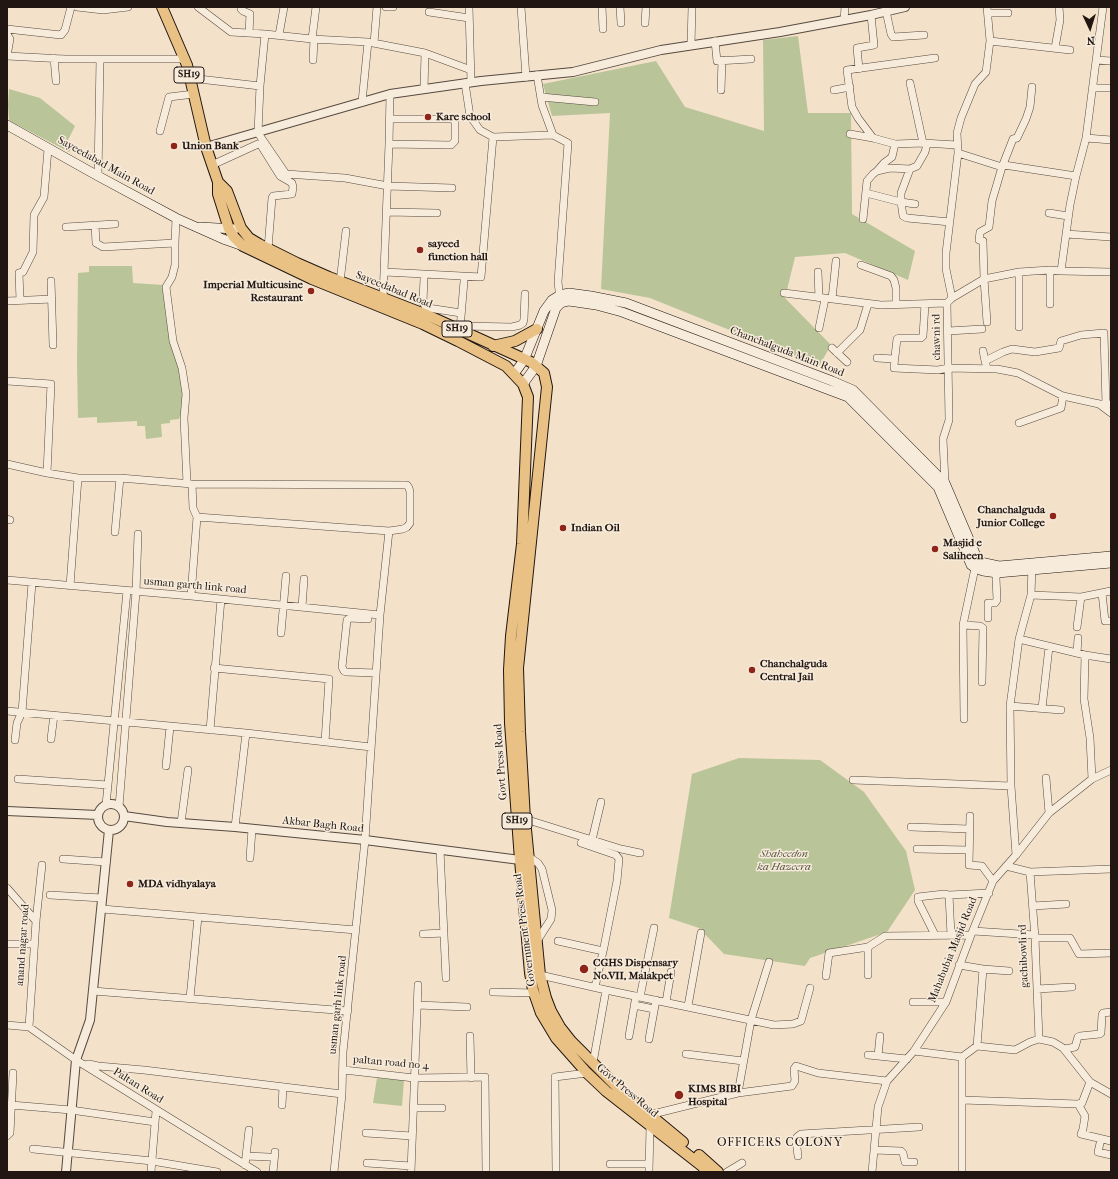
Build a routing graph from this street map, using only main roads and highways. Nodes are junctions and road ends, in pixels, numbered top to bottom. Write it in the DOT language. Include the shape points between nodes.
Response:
graph roads {
  1 [pos="162,7"];
  2 [pos="7,126"];
  3 [pos="218,182"];
  4 [pos="194,226"];
  5 [pos="241,228"];
  6 [pos="231,233"];
  7 [pos="250,238"];
  8 [pos="223,240"];
  9 [pos="243,246"];
  10 [pos="560,299"];
  11 [pos="616,300"];
  12 [pos="613,310"];
  13 [pos="537,329"];
  14 [pos="493,346"];
  15 [pos="530,363"];
  16 [pos="514,374"];
  17 [pos="523,384"];
  18 [pos="941,485"];
  19 [pos="1111,556"];
  20 [pos="1111,563"];
  21 [pos="1033,567"];
  22 [pos="524,858"];
  23 [pos="707,1172"];
  24 [pos="718,1172"];
  1 -- 3 [label="main road, Sayeedabad Road / SH19" via="184,59 206,147"];
  2 -- 4 [label="main road, Sayeedabad Main Road"];
  3 -- 5 [label="main road, Sayeedabad Road / SH19" via="227,191"];
  3 -- 6 [label="main road, Sayeedabad Road / SH19" via="218,194"];
  4 -- 6 [label="main road, Sayeedabad Main Road"];
  4 -- 8 [label="main road, Sayeedabad Main Road"];
  5 -- 6 [label="main road, Sayeedabad Main Road"];
  5 -- 7 [label="main road, Sayeedabad Road / SH19"];
  6 -- 8 [label="main road, Sayeedabad Main Road"];
  6 -- 9 [label="main road, Sayeedabad Road / SH19"];
  7 -- 9 [label="main road" via="242,239"];
  7 -- 14 [label="main road, Sayeedabad Road / SH19" via="297,263 460,328"];
  8 -- 9 [label="main road, Sayeedabad Main Road"];
  9 -- 16 [label="main road, Sayeedabad Road / SH19" via="312,279 423,324 506,366"];
  10 -- 11 [label="main road, Chanchalguda Main Road" via="569,293"];
  10 -- 12 [label="main road, Chanchalguda Main Road"];
  10 -- 13 [label="main road" via="552,300 544,311"];
  10 -- 15 [label="main road"];
  11 -- 12 [label="main road"];
  11 -- 18 [label="main road, Chanchalguda Main Road" via="832,380 852,390"];
  12 -- 18 [label="main road, Chanchalguda Main Road" via="848,397"];
  13 -- 14 [label="main road" via="515,341"];
  13 -- 15 [label="main road"];
  14 -- 15 [label="main road, Sayeedabad Road / SH19"];
  15 -- 16 [label="main road"];
  15 -- 17 [label="main road"];
  15 -- 22 [label="main road, Government Press Road / SH19" via="544,373 547,387 518,668 525,819"];
  16 -- 17 [label="main road, SH19"];
  17 -- 22 [label="main road, Govt Press Road / SH19" via="528,397 522,544 509,670 510,723"];
  18 -- 21 [label="main road, Chanchalguda Main Road" via="977,564 985,563 998,570"];
  19 -- 21 [label="main road"];
  20 -- 21 [label="main road"];
  22 -- 23 [label="main road, Govt Press Road / SH19" via="530,973 541,1013 556,1038 587,1073"];
  22 -- 24 [label="main road, Government Press Road / SH19" via="540,975 546,998 560,1027 619,1089"];
}
